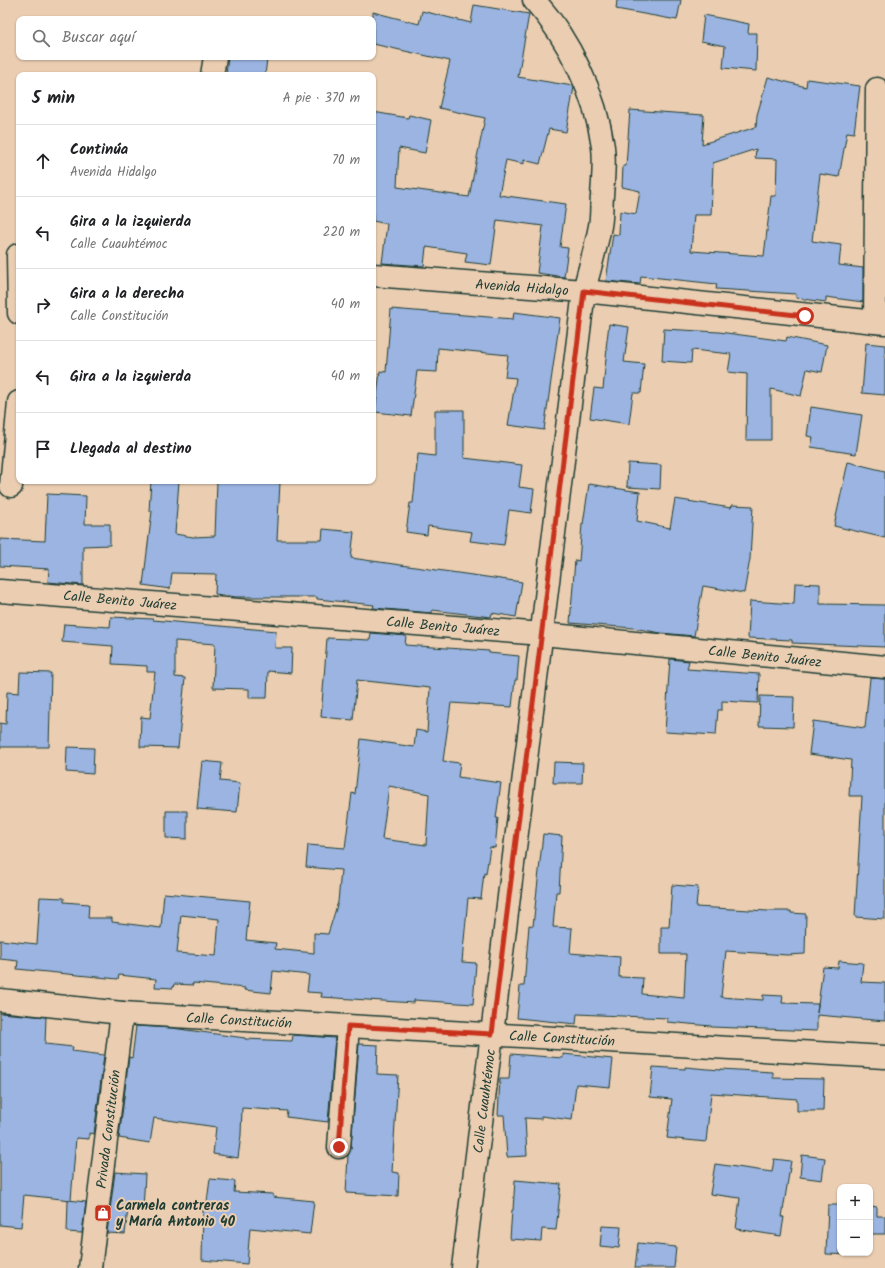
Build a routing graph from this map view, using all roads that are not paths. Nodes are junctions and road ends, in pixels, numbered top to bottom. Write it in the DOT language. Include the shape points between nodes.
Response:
graph roads {
  1 [pos="534,0"];
  2 [pos="214,60"];
  3 [pos="212,72"];
  4 [pos="877,89"];
  5 [pos="12,254"];
  6 [pos="376,276"];
  7 [pos="16,288"];
  8 [pos="584,291"];
  9 [pos="880,323"];
  10 [pos="16,434"];
  11 [pos="11,486"];
  12 [pos="0,590"];
  13 [pos="542,634"];
  14 [pos="885,667"];
  15 [pos="0,1000"];
  16 [pos="122,1013"];
  17 [pos="348,1026"];
  18 [pos="492,1034"];
  19 [pos="885,1057"];
  20 [pos="339,1147"];
  21 [pos="90,1268"];
  22 [pos="462,1268"];
  1 -- 8 [label="street, Calle Cuauhtémoc" via="548,16 589,90 603,148 600,225"];
  2 -- 3 [label="street"];
  4 -- 9 [label="street"];
  5 -- 7 [label="street"];
  6 -- 8 [label="street, Avenida Hidalgo"];
  8 -- 9 [label="street, Avenida Hidalgo"];
  8 -- 13 [label="street, Calle Cuauhtémoc"];
  10 -- 11 [label="street"];
  12 -- 13 [label="street, Calle Benito Juárez"];
  13 -- 14 [label="street, Calle Benito Juárez"];
  13 -- 18 [label="street, Calle Cuauhtémoc"];
  15 -- 16 [label="street, Calle Constitución"];
  16 -- 17 [label="street, Calle Constitución"];
  16 -- 21 [label="street, Privada Constitución"];
  17 -- 18 [label="street, Calle Constitución"];
  17 -- 20 [label="street"];
  18 -- 19 [label="street, Calle Constitución"];
  18 -- 22 [label="street, Calle Cuauhtémoc"];
}
